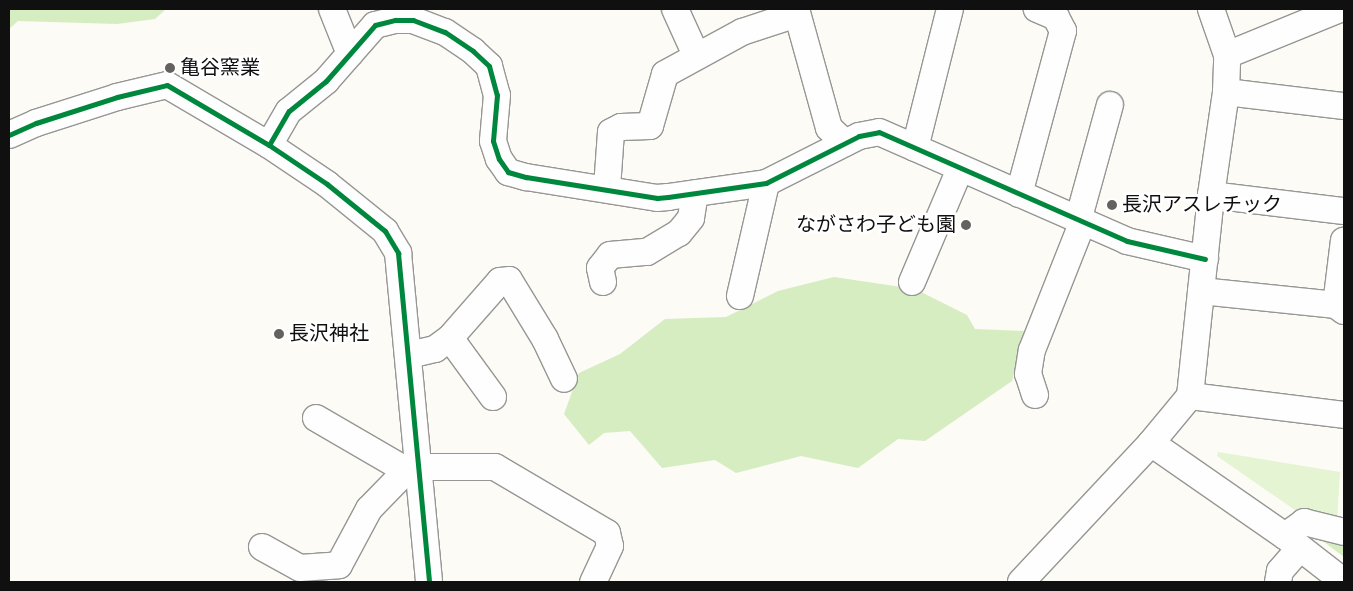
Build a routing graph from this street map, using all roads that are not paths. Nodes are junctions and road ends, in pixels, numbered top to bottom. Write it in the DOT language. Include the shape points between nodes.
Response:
graph roads {
  1 [pos="332,9"];
  2 [pos="676,9"];
  3 [pos="950,9"];
  4 [pos="1037,9"];
  5 [pos="1211,9"];
  6 [pos="1340,9"];
  7 [pos="796,11"];
  8 [pos="384,17"];
  9 [pos="350,54"];
  10 [pos="1227,55"];
  11 [pos="696,56"];
  12 [pos="1226,92"];
  13 [pos="1110,106"];
  14 [pos="1344,106"];
  15 [pos="9,135"];
  16 [pos="846,143"];
  17 [pos="269,145"];
  18 [pos="916,148"];
  19 [pos="960,169"];
  20 [pos="766,183"];
  21 [pos="607,188"];
  22 [pos="1019,194"];
  23 [pos="1211,195"];
  24 [pos="693,206"];
  25 [pos="1344,211"];
  26 [pos="1079,220"];
  27 [pos="1344,240"];
  28 [pos="1205,259"];
  29 [pos="651,264"];
  30 [pos="603,282"];
  31 [pos="912,282"];
  32 [pos="1201,291"];
  33 [pos="740,296"];
  34 [pos="1340,308"];
  35 [pos="450,338"];
  36 [pos="410,355"];
  37 [pos="564,379"];
  38 [pos="1035,394"];
  39 [pos="493,396"];
  40 [pos="1190,396"];
  41 [pos="1344,415"];
  42 [pos="316,418"];
  43 [pos="1151,443"];
  44 [pos="415,472"];
  45 [pos="1344,532"];
  46 [pos="1293,542"];
  47 [pos="262,547"];
  48 [pos="596,581"];
  49 [pos="428,582"];
  50 [pos="1021,582"];
  51 [pos="1278,582"];
  52 [pos="1344,582"];
  1 -- 9 [label="street"];
  2 -- 11 [label="street"];
  3 -- 18 [label="street"];
  4 -- 22 [label="street" via="1056,17 1063,31"];
  5 -- 10 [label="street"];
  6 -- 10 [label="street"];
  7 -- 11 [label="street" via="742,32"];
  7 -- 16 [label="street" via="829,128"];
  8 -- 9 [label="street"];
  8 -- 21 [label="street" via="413,20 445,32 489,66 497,95 493,141 508,172"];
  9 -- 17 [label="street" via="326,81 288,111"];
  10 -- 12 [label="street"];
  11 -- 21 [label="street" via="662,78 650,126 621,127 611,132"];
  12 -- 14 [label="street"];
  12 -- 23 [label="street"];
  13 -- 26 [label="street"];
  15 -- 17 [label="street" via="117,97 167,85"];
  16 -- 18 [label="street" via="879,132"];
  16 -- 20 [label="street"];
  17 -- 36 [label="street" via="327,184 385,231 398,253"];
  18 -- 19 [label="street"];
  19 -- 22 [label="street"];
  19 -- 31 [label="street"];
  20 -- 24 [label="street"];
  20 -- 33 [label="street"];
  21 -- 24 [label="street"];
  22 -- 26 [label="street"];
  23 -- 25 [label="street"];
  23 -- 28 [label="street"];
  24 -- 29 [label="street" via="682,244"];
  24 -- 30 [label="street" via="679,233 654,250 610,254 600,268"];
  26 -- 28 [label="street" via="1127,241"];
  26 -- 38 [label="street" via="1079,230 1032,350 1028,374"];
  27 -- 34 [label="street"];
  28 -- 32 [label="street"];
  32 -- 34 [label="street"];
  32 -- 40 [label="street"];
  35 -- 36 [label="street" via="435,349"];
  35 -- 37 [label="street" via="500,281 509,280 545,339"];
  35 -- 39 [label="street"];
  36 -- 44 [label="street"];
  40 -- 41 [label="street"];
  40 -- 43 [label="street"];
  42 -- 44 [label="street"];
  43 -- 46 [label="street"];
  43 -- 50 [label="street"];
  44 -- 47 [label="street" via="369,509 340,565 300,568"];
  44 -- 48 [label="street" via="495,467 603,531 611,541"];
  44 -- 49 [label="street"];
  45 -- 46 [label="street" via="1304,522"];
  46 -- 51 [label="street"];
  46 -- 52 [label="street"];
}
